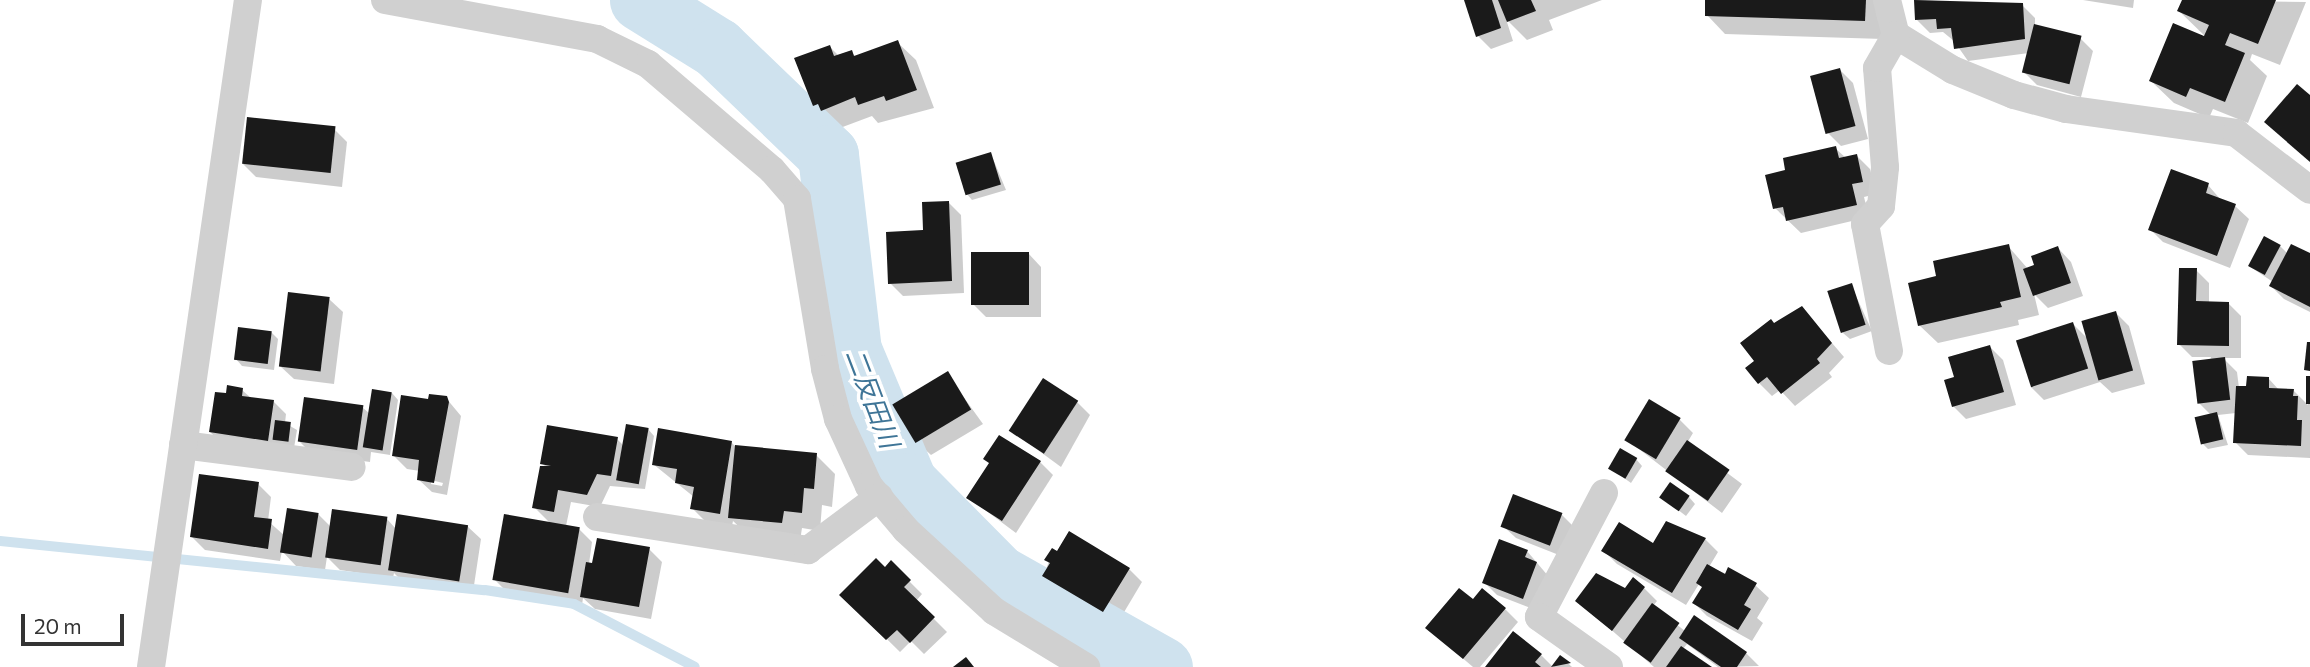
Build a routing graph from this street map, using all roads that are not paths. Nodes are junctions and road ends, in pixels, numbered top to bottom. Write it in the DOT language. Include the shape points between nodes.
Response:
graph roads {
  1 [pos="248,0"];
  2 [pos="385,0"];
  3 [pos="1887,0"];
  4 [pos="1896,35"];
  5 [pos="2310,190"];
  6 [pos="1889,351"];
  7 [pos="184,445"];
  8 [pos="352,467"];
  9 [pos="1604,493"];
  10 [pos="879,497"];
  11 [pos="597,517"];
  12 [pos="151,667"];
  13 [pos="1084,667"];
  14 [pos="1609,667"];
  1 -- 7 [label="street"];
  2 -- 10 [label="street" via="597,39 648,64 772,170 797,199 838,419 869,486"];
  3 -- 4 [label="street"];
  4 -- 5 [label="street" via="1953,70 2014,95 2066,109 2236,133"];
  4 -- 6 [label="street" via="1877,68 1885,167 1881,206 1865,224"];
  7 -- 8 [label="street"];
  7 -- 12 [label="street"];
  9 -- 14 [label="street" via="1539,618"];
  10 -- 11 [label="street" via="808,550"];
  10 -- 13 [label="street" via="906,530 994,611"];
}
